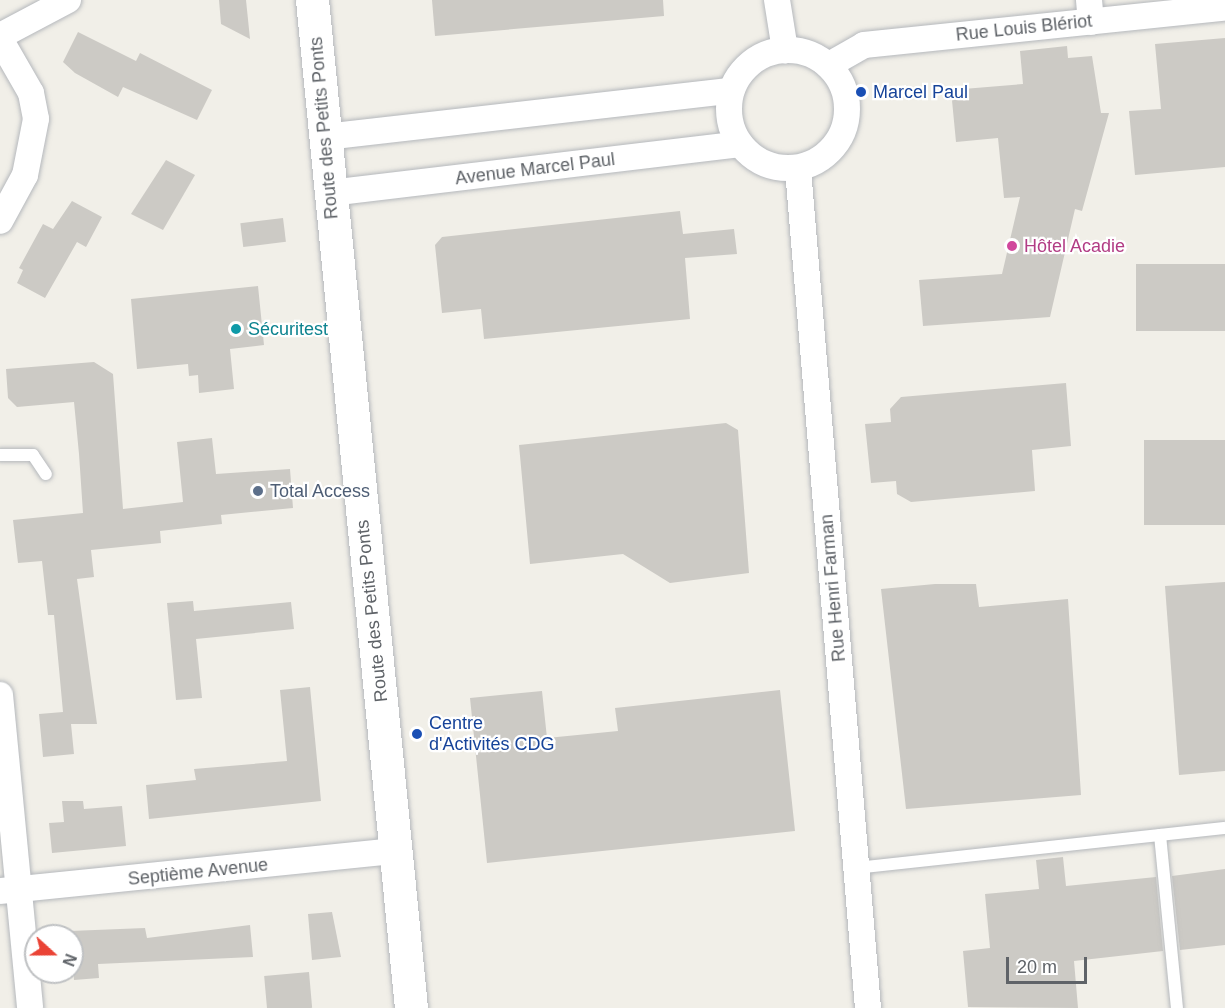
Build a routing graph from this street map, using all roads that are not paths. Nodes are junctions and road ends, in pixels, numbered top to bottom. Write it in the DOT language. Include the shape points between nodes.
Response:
graph roads {
  1 [pos="68,0"];
  2 [pos="312,0"];
  3 [pos="777,0"];
  4 [pos="1225,8"];
  5 [pos="1090,11"];
  6 [pos="0,37"];
  7 [pos="785,50"];
  8 [pos="829,65"];
  9 [pos="731,91"];
  10 [pos="325,137"];
  11 [pos="740,144"];
  12 [pos="798,169"];
  13 [pos="330,193"];
  14 [pos="0,221"];
  15 [pos="0,455"];
  16 [pos="46,474"];
  17 [pos="0,695"];
  18 [pos="1225,828"];
  19 [pos="1160,835"];
  20 [pos="396,851"];
  21 [pos="856,868"];
  22 [pos="10,890"];
  23 [pos="30,1008"];
  24 [pos="411,1008"];
  25 [pos="868,1008"];
  26 [pos="1177,1008"];
  1 -- 6 [label="street"];
  2 -- 10 [label="main road, Route des Petits Ponts"];
  3 -- 7 [label="street"];
  4 -- 5 [label="street, Rue Louis Blériot"];
  5 -- 8 [label="street, Rue Louis Blériot" via="864,45"];
  6 -- 14 [label="street" via="32,93 36,118 25,176"];
  7 -- 8 [label="street" via="808,52"];
  7 -- 9 [label="street" via="753,61"];
  8 -- 12 [label="street" via="847,97 846,127 830,153"];
  9 -- 10 [label="street"];
  9 -- 11 [label="street" via="729,121"];
  10 -- 13 [label="main road, Route des Petits Ponts"];
  11 -- 12 [label="street" via="772,167"];
  11 -- 13 [label="street, Avenue Marcel Paul"];
  12 -- 21 [label="street, Rue Henri Farman"];
  13 -- 20 [label="main road, Route des Petits Ponts"];
  15 -- 16 [label="lane" via="33,455"];
  17 -- 22 [label="street"];
  18 -- 19 [label="lane"];
  19 -- 21 [label="lane"];
  19 -- 26 [label="lane"];
  20 -- 22 [label="street, Septième Avenue"];
  20 -- 24 [label="main road, Route des Petits Ponts"];
  21 -- 25 [label="street, Rue Henri Farman"];
  22 -- 23 [label="street"];
}
